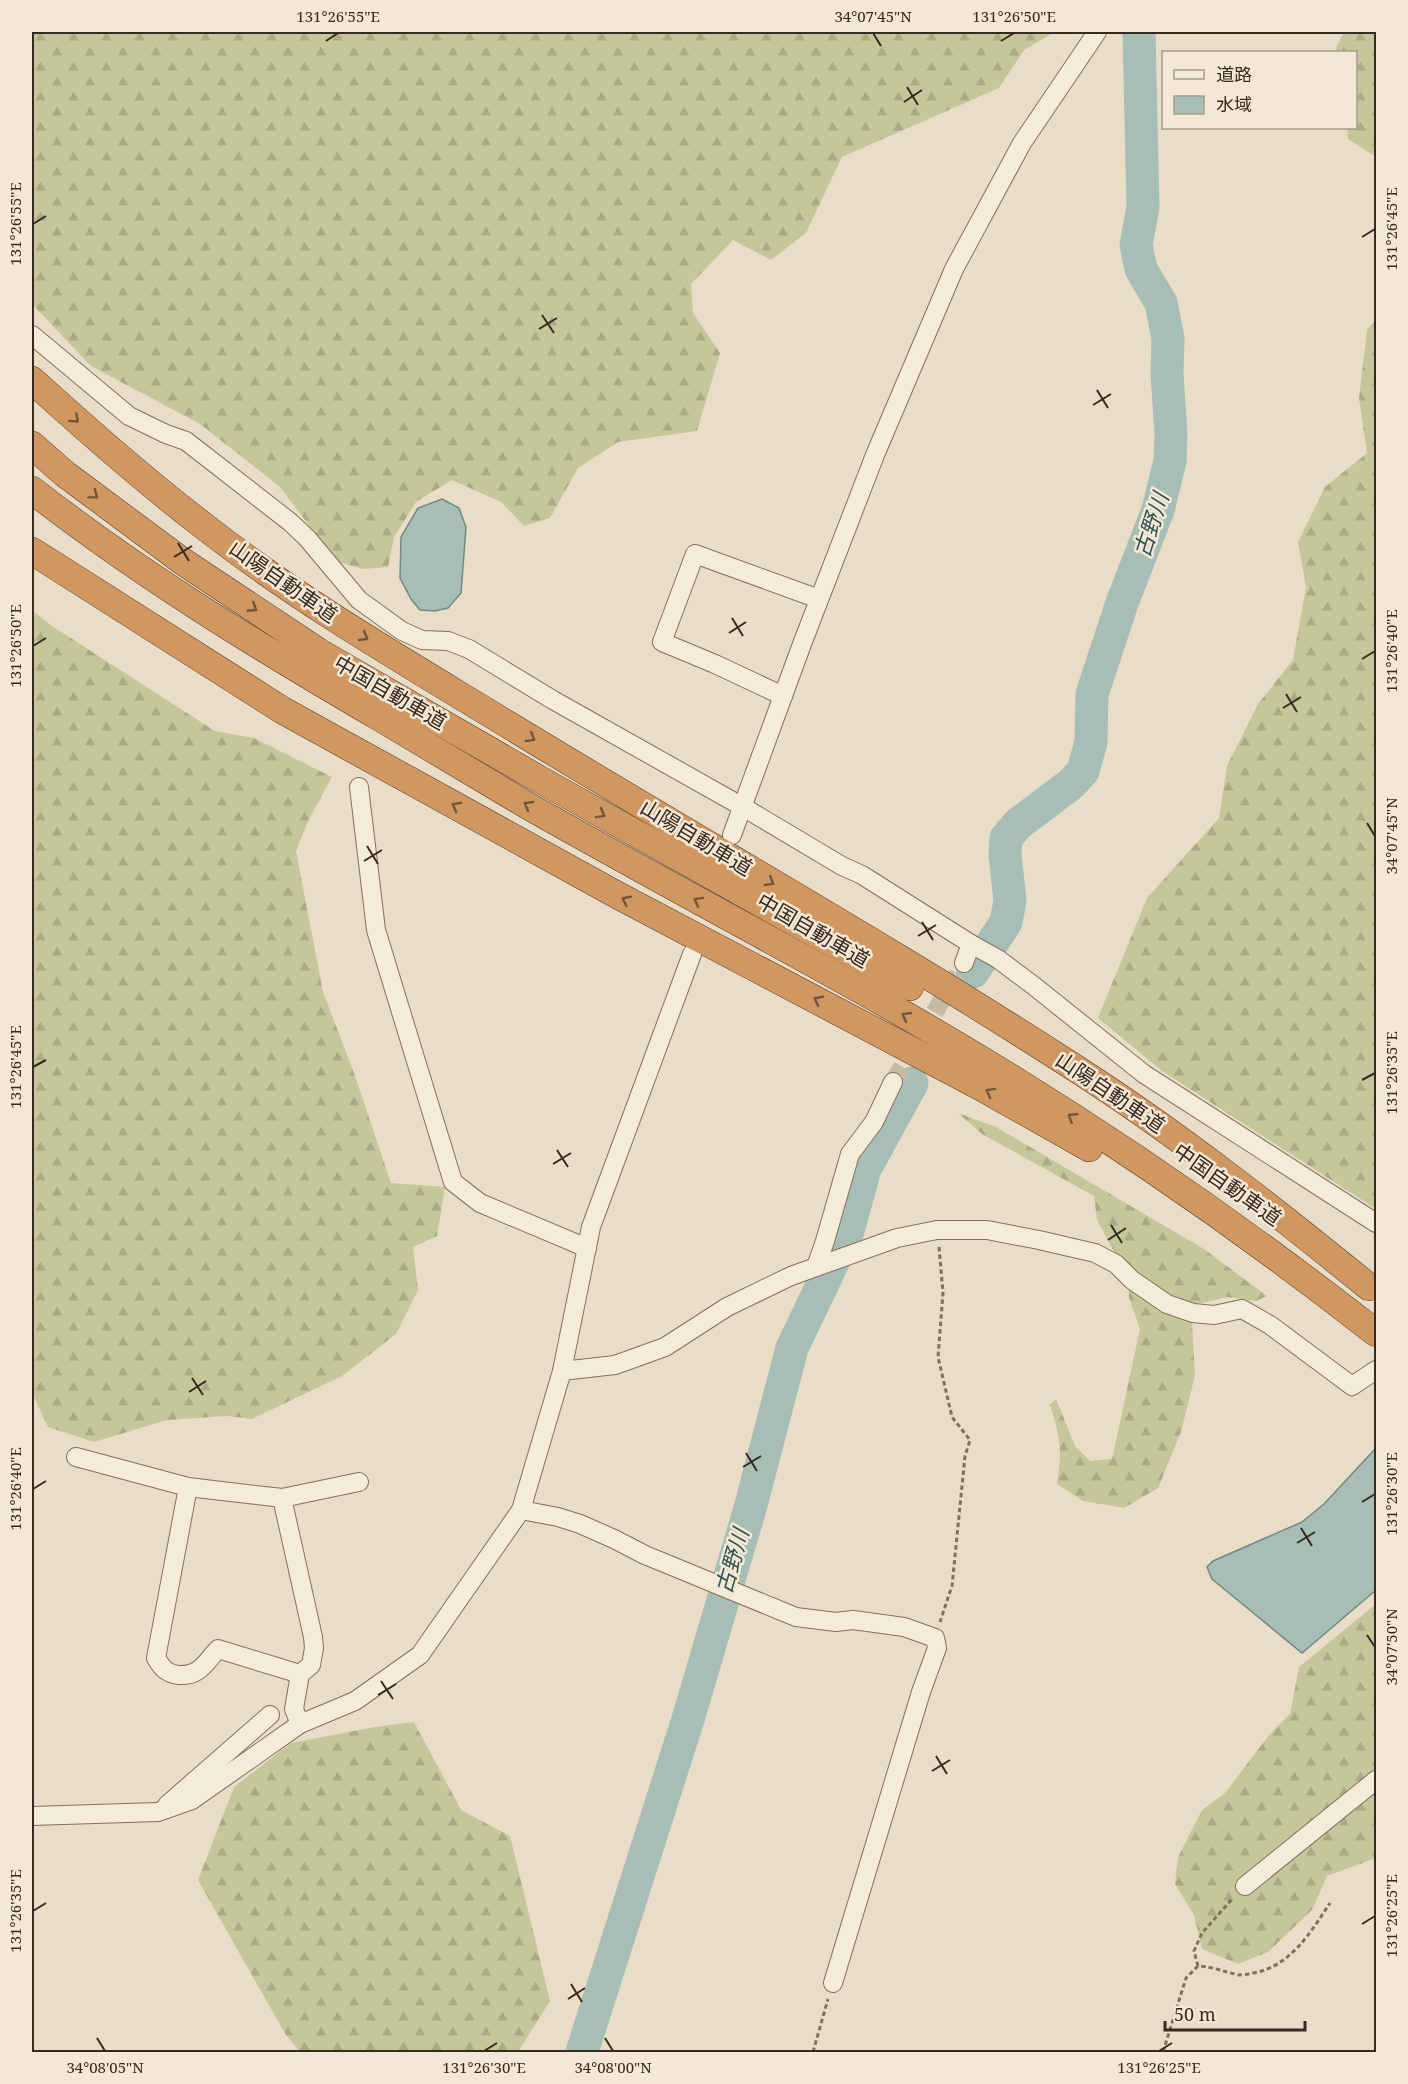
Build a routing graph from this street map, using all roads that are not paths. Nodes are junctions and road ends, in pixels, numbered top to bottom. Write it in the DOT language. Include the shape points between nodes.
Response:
graph roads {
  1 [pos="1096,32"];
  2 [pos="32,335"];
  3 [pos="32,380"];
  4 [pos="32,445"];
  5 [pos="32,490"];
  6 [pos="32,551"];
  7 [pos="819,599"];
  8 [pos="783,696"];
  9 [pos="359,787"];
  10 [pos="743,807"];
  11 [pos="732,835"];
  12 [pos="971,944"];
  13 [pos="692,954"];
  14 [pos="964,963"];
  15 [pos="893,1082"];
  16 [pos="1377,1223"];
  17 [pos="587,1248"];
  18 [pos="816,1267"];
  19 [pos="1373,1289"];
  20 [pos="1377,1334"];
  21 [pos="1377,1370"];
  22 [pos="562,1371"];
  23 [pos="76,1457"];
  24 [pos="359,1482"];
  25 [pos="188,1487"];
  26 [pos="282,1498"];
  27 [pos="521,1510"];
  28 [pos="300,1674"];
  29 [pos="270,1715"];
  30 [pos="300,1724"];
  31 [pos="1377,1780"];
  32 [pos="158,1812"];
  33 [pos="32,1816"];
  34 [pos="1245,1886"];
  35 [pos="833,1983"];
  1 -- 7 [label="street" via="1022,143 954,269"];
  2 -- 10 [label="street" via="129,416 186,441 290,522 359,600 402,631 422,640 448,641 469,649"];
  3 -- 19 [label="highway, 山陽自動車道, one-way" via="111,452 207,529 338,621 957,993 1079,1071 1183,1142"];
  4 -- 19 [label="highway, 中国自動車道, one-way" via="182,561 319,652 1070,1080 1275,1217"];
  20 -- 5 [label="highway, 中国自動車道, one-way" via="1186,1193 1014,1080 898,1011 528,806 264,649 138,567"];
  20 -- 6 [label="highway, one-way" via="1217,1225 1077,1141 282,710"];
  7 -- 8 [label="street"];
  7 -- 8 [label="street" via="695,554 662,642"];
  8 -- 10 [label="street"];
  9 -- 17 [label="street" via="376,930 453,1182 480,1203"];
  10 -- 11 [label="street"];
  10 -- 12 [label="street" via="862,874"];
  12 -- 14 [label="street"];
  12 -- 16 [label="street" via="998,959 1144,1074"];
  13 -- 17 [label="street" via="591,1227"];
  15 -- 18 [label="street" via="874,1122 850,1154"];
  17 -- 22 [label="street"];
  18 -- 21 [label="street" via="897,1238 937,1230 987,1230 1095,1253 1116,1264 1167,1304 1193,1314 1214,1315 1242,1309 1352,1386"];
  18 -- 22 [label="street" via="727,1307 666,1347 615,1365"];
  22 -- 27 [label="street"];
  23 -- 25 [label="street"];
  24 -- 26 [label="street"];
  25 -- 26 [label="street"];
  25 -- 28 [label="street" via="156,1658 171,1674 190,1676 218,1648"];
  26 -- 28 [label="street" via="313,1637 312,1665"];
  27 -- 30 [label="street" via="420,1655 355,1701"];
  27 -- 35 [label="street" via="580,1524 796,1617 904,1627 935,1638 937,1648"];
  28 -- 30 [label="street" via="294,1709"];
  29 -- 32 [label="street"];
  30 -- 32 [label="street" via="192,1800"];
  31 -- 34 [label="street"];
  32 -- 33 [label="street"];
}
